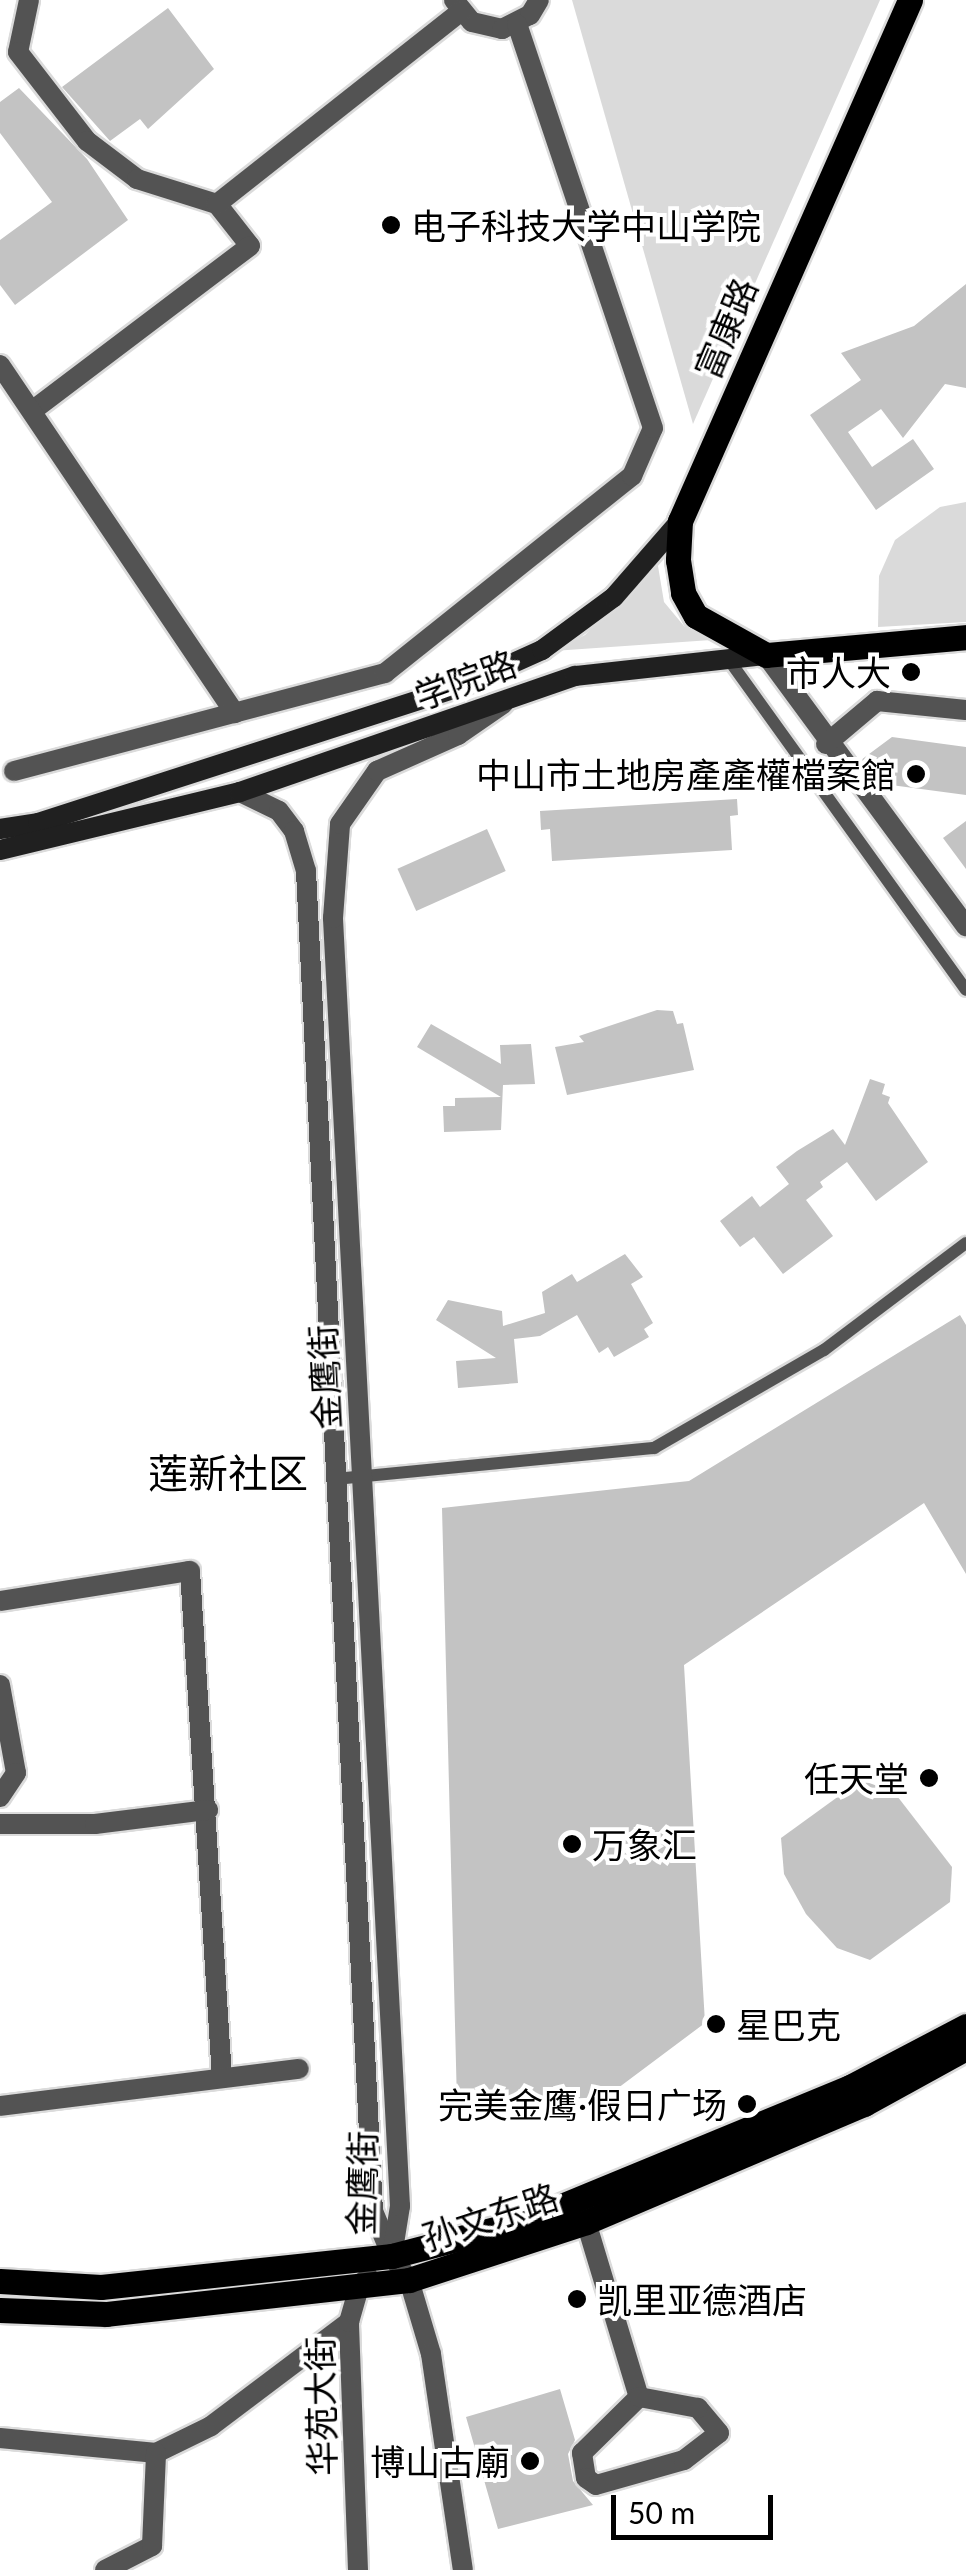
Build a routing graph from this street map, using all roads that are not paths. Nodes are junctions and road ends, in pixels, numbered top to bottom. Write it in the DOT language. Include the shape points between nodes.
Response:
graph roads {
  1 [pos="29,0"];
  2 [pos="539,0"];
  3 [pos="910,0"];
  4 [pos="457,6"];
  5 [pos="517,24"];
  6 [pos="9,50"];
  7 [pos="217,204"];
  8 [pos="0,366"];
  9 [pos="32,411"];
  10 [pos="680,521"];
  11 [pos="966,637"];
  12 [pos="766,656"];
  13 [pos="728,660"];
  14 [pos="506,702"];
  15 [pos="966,710"];
  16 [pos="235,713"];
  17 [pos="826,744"];
  18 [pos="14,771"];
  19 [pos="240,792"];
  20 [pos="0,829"];
  21 [pos="0,850"];
  22 [pos="966,926"];
  23 [pos="966,990"];
  24 [pos="966,1243"];
  25 [pos="336,1478"];
  26 [pos="362,1479"];
  27 [pos="0,1600"];
  28 [pos="0,1685"];
  29 [pos="0,1798"];
  30 [pos="208,1810"];
  31 [pos="0,1824"];
  32 [pos="966,2026"];
  33 [pos="966,2048"];
  34 [pos="299,2069"];
  35 [pos="222,2078"];
  36 [pos="0,2106"];
  37 [pos="586,2222"];
  38 [pos="392,2256"];
  39 [pos="409,2280"];
  40 [pos="0,2281"];
  41 [pos="358,2286"];
  42 [pos="0,2310"];
  43 [pos="350,2322"];
  44 [pos="639,2397"];
  45 [pos="0,2438"];
  46 [pos="156,2453"];
  47 [pos="105,2570"];
  48 [pos="358,2570"];
  49 [pos="463,2570"];
  1 -- 6 [label="street"];
  2 -- 5 [label="street"];
  3 -- 10 [label="main road, 富康路"];
  4 -- 5 [label="street" via="486,28"];
  4 -- 7 [label="street"];
  5 -- 16 [label="street" via="653,428 632,476 385,673"];
  6 -- 7 [label="street" via="87,141 137,179"];
  7 -- 9 [label="street" via="250,246"];
  8 -- 9 [label="street"];
  9 -- 16 [label="street"];
  10 -- 12 [label="main road, 富康路" via="682,593 696,616"];
  10 -- 20 [label="main road, 学院路" via="614,597 542,650 462,686 38,823"];
  11 -- 12 [label="main road, 学院路"];
  12 -- 13 [label="main road, 学院路"];
  12 -- 17 [label="street"];
  13 -- 14 [label="main road, 学院路" via="575,676"];
  13 -- 23 [label="lane"];
  14 -- 19 [label="main road, 学院路"];
  14 -- 26 [label="street, 金鹰街" via="458,735 377,771 340,824 333,918"];
  15 -- 17 [label="street" via="877,701"];
  16 -- 18 [label="street"];
  17 -- 22 [label="street"];
  19 -- 21 [label="main road, 学院路"];
  19 -- 25 [label="street, 金鹰街" via="279,811 294,830 306,871"];
  24 -- 26 [label="lane" via="824,1350 654,1448"];
  25 -- 26 [label="lane"];
  25 -- 38 [label="street, 金鹰街" via="373,2212"];
  26 -- 38 [label="street, 金鹰街" via="400,2206"];
  27 -- 30 [label="street" via="190,1571"];
  28 -- 29 [label="street" via="16,1773"];
  30 -- 31 [label="street" via="95,1824"];
  30 -- 35 [label="street"];
  32 -- 38 [label="main road, 孙文东路" via="850,2088 526,2221"];
  33 -- 37 [label="main road, 孙文东路" via="864,2104"];
  34 -- 35 [label="street"];
  35 -- 36 [label="street"];
  37 -- 39 [label="main road, 孙文东路"];
  37 -- 44 [label="street"];
  38 -- 39 [label="street"];
  38 -- 40 [label="main road, 孙文东路" via="101,2287"];
  38 -- 41 [label="street"];
  39 -- 41 [label="main road, 孙文东路"];
  39 -- 49 [label="street" via="430,2354"];
  41 -- 42 [label="main road, 孙文东路" via="106,2314"];
  41 -- 43 [label="street, 华苑大街"];
  43 -- 46 [label="street" via="211,2426"];
  43 -- 48 [label="street, 华苑大街"];
  44 -- 44 [label="street" via="582,2453 586,2478 596,2485 684,2460 719,2433 698,2408"];
  45 -- 46 [label="street"];
  46 -- 47 [label="street" via="152,2546"];
}
